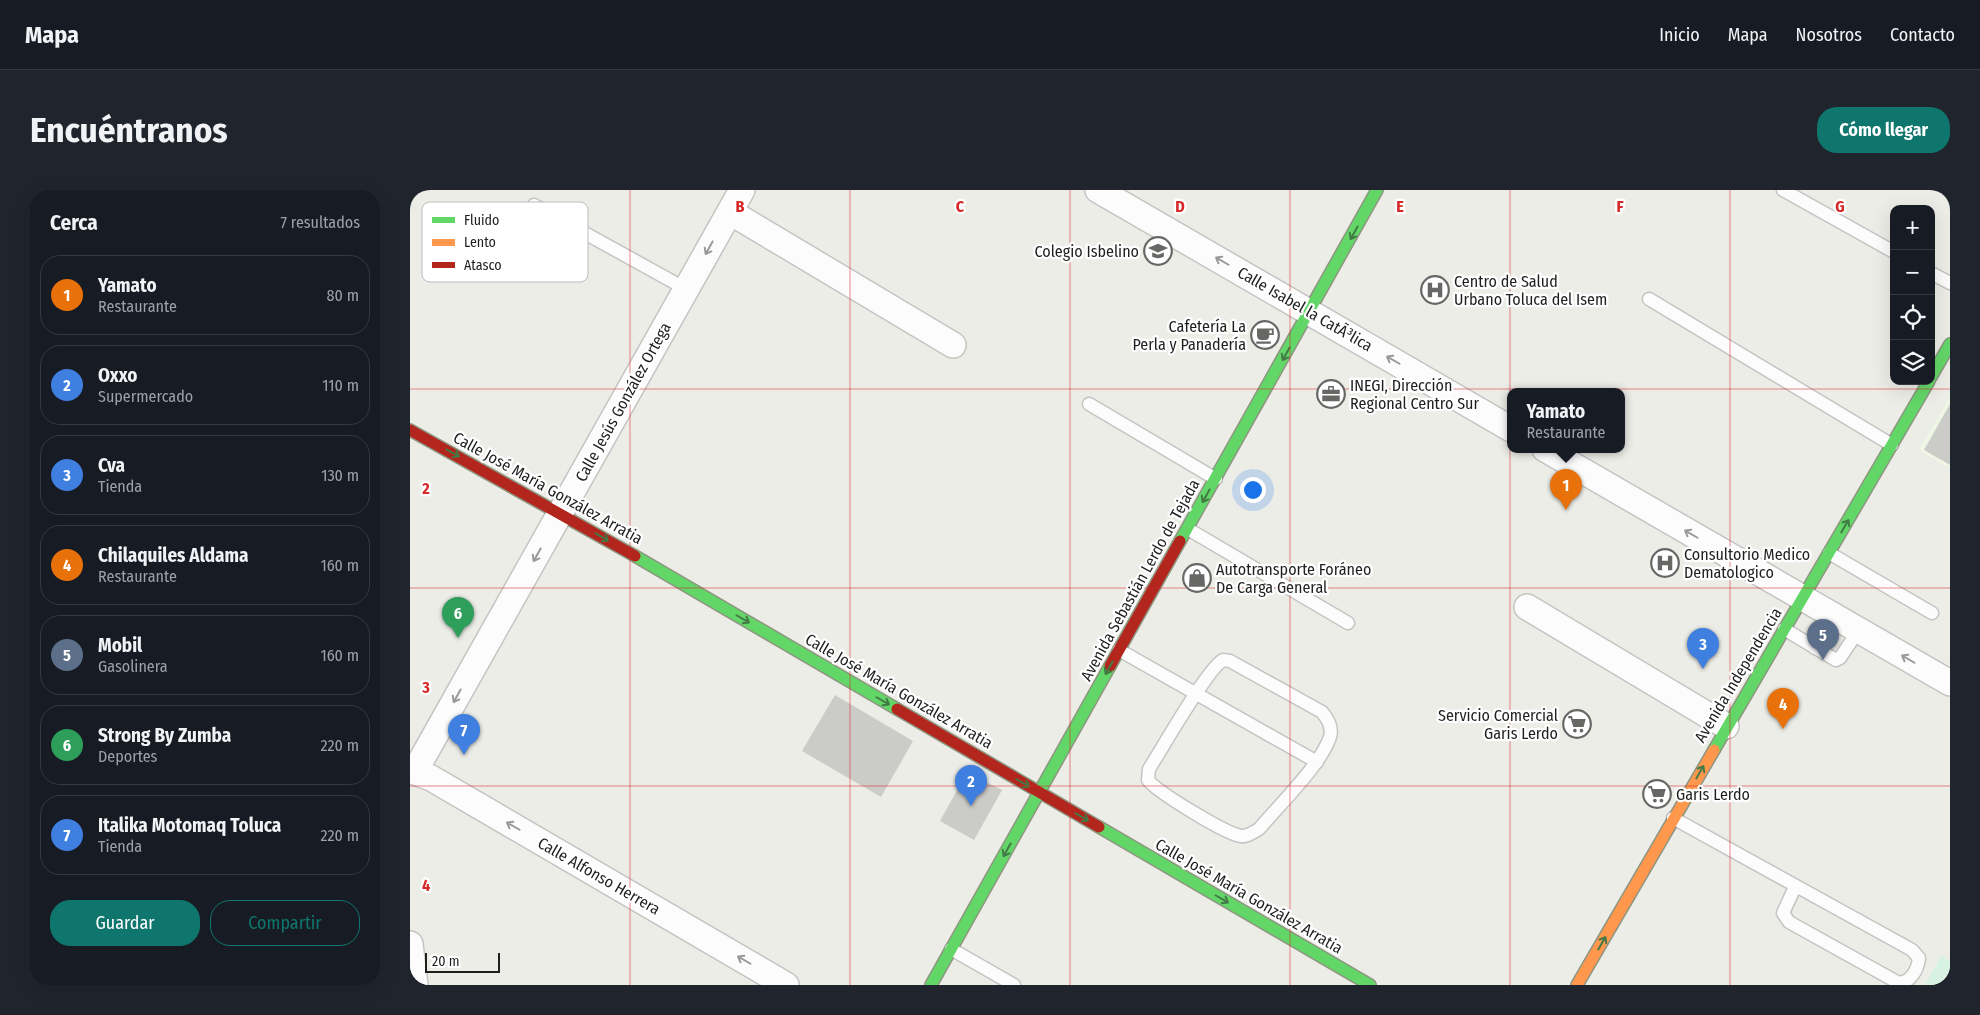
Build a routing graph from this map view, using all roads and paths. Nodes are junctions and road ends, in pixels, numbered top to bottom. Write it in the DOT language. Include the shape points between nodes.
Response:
graph roads {
  1 [pos="742,190"];
  2 [pos="1098,190"];
  3 [pos="1377,190"];
  4 [pos="1783,190"];
  5 [pos="730,212"];
  6 [pos="588,235"];
  7 [pos="1890,250"];
  8 [pos="1935,275"];
  9 [pos="1950,283"];
  10 [pos="686,289"];
  11 [pos="1649,299"];
  12 [pos="1310,312"];
  13 [pos="1950,344"];
  14 [pos="953,345"];
  15 [pos="1935,370"];
  16 [pos="1927,385"];
  17 [pos="1089,404"];
  18 [pos="1507,427"];
  19 [pos="410,430"];
  20 [pos="1892,445"];
  21 [pos="1552,453"];
  22 [pos="1216,479"];
  23 [pos="560,512"];
  24 [pos="1188,530"];
  25 [pos="1829,553"];
  26 [pos="1802,598"];
  27 [pos="1527,607"];
  28 [pos="1932,613"];
  29 [pos="1834,617"];
  30 [pos="1348,623"];
  31 [pos="1784,629"];
  32 [pos="1858,631"];
  33 [pos="1815,648"];
  34 [pos="1119,650"];
  35 [pos="1950,683"];
  36 [pos="1197,694"];
  37 [pos="1726,726"];
  38 [pos="1317,762"];
  39 [pos="413,770"];
  40 [pos="1039,792"];
  41 [pos="1673,818"];
  42 [pos="1795,887"];
  43 [pos="410,944"];
  44 [pos="951,949"];
  45 [pos="415,985"];
  46 [pos="786,985"];
  47 [pos="931,985"];
  48 [pos="1014,985"];
  49 [pos="1370,985"];
  50 [pos="1577,985"];
  1 -- 5 [label="street, Calle Jesús González Ortega"];
  12 -- 2 [label="street, Calle Isabel la CatÃ³lica, one-way"];
  3 -- 12 [label="main road, Avenida Sebastián Lerdo de Tejada, one-way"];
  4 -- 7 [label="lane"];
  5 -- 10 [label="street, Calle Jesús González Ortega, one-way"];
  5 -- 14 [label="street"];
  6 -- 10 [label="lane"];
  8 -- 9 [label="lane"];
  10 -- 23 [label="street, Calle Jesús González Ortega"];
  11 -- 20 [label="lane"];
  18 -- 12 [label="street, Calle Isabel la CatÃ³lica, one-way"];
  12 -- 22 [label="main road, Avenida Sebastián Lerdo de Tejada, one-way"];
  13 -- 15 [label="main road"];
  16 -- 20 [label="main road, Avenida Independencia"];
  17 -- 22 [label="lane"];
  19 -- 23 [label="main road, Calle José María González Arratia, one-way"];
  25 -- 20 [label="main road, Avenida Independencia, one-way"];
  26 -- 21 [label="street, one-way"];
  22 -- 24 [label="main road, Avenida Sebastián Lerdo de Tejada, one-way"];
  23 -- 39 [label="street, Calle Jesús González Ortega, one-way"];
  23 -- 40 [label="main road, Calle José María González Arratia, one-way"];
  24 -- 30 [label="lane"];
  24 -- 34 [label="main road, Avenida Sebastián Lerdo de Tejada"];
  25 -- 26 [label="main road, Avenida Independencia"];
  25 -- 28 [label="lane"];
  26 -- 29 [label="street"];
  26 -- 31 [label="main road, Avenida Independencia"];
  27 -- 37 [label="street"];
  29 -- 32 [label="street"];
  29 -- 33 [label="lane"];
  31 -- 33 [label="lane"];
  31 -- 37 [label="main road, Avenida Independencia"];
  32 -- 33 [label="lane" via="1839,659"];
  35 -- 32 [label="street, one-way"];
  34 -- 36 [label="lane"];
  34 -- 40 [label="main road, Avenida Sebastián Lerdo de Tejada, one-way"];
  36 -- 38 [label="lane"];
  36 -- 38 [label="lane" via="1215,667 1223,660 1230,661 1322,712 1327,718 1330,736"];
  36 -- 38 [label="lane" via="1149,769 1148,780 1162,793 1223,828 1241,836 1259,829"];
  41 -- 37 [label="main road, Avenida Independencia, one-way"];
  46 -- 39 [label="street, Calle Alfonso Herrera, one-way"];
  40 -- 44 [label="main road, Avenida Sebastián Lerdo de Tejada, one-way"];
  40 -- 49 [label="main road, Calle José María González Arratia, one-way"];
  41 -- 42 [label="lane"];
  50 -- 41 [label="main road, Avenida Independencia, one-way"];
  42 -- 42 [label="lane" via="1916,954 1918,964 1909,980 1897,982 1789,922 1783,913"];
  43 -- 45 [label="street"];
  44 -- 47 [label="main road, Avenida Sebastián Lerdo de Tejada"];
  44 -- 48 [label="lane"];
}
